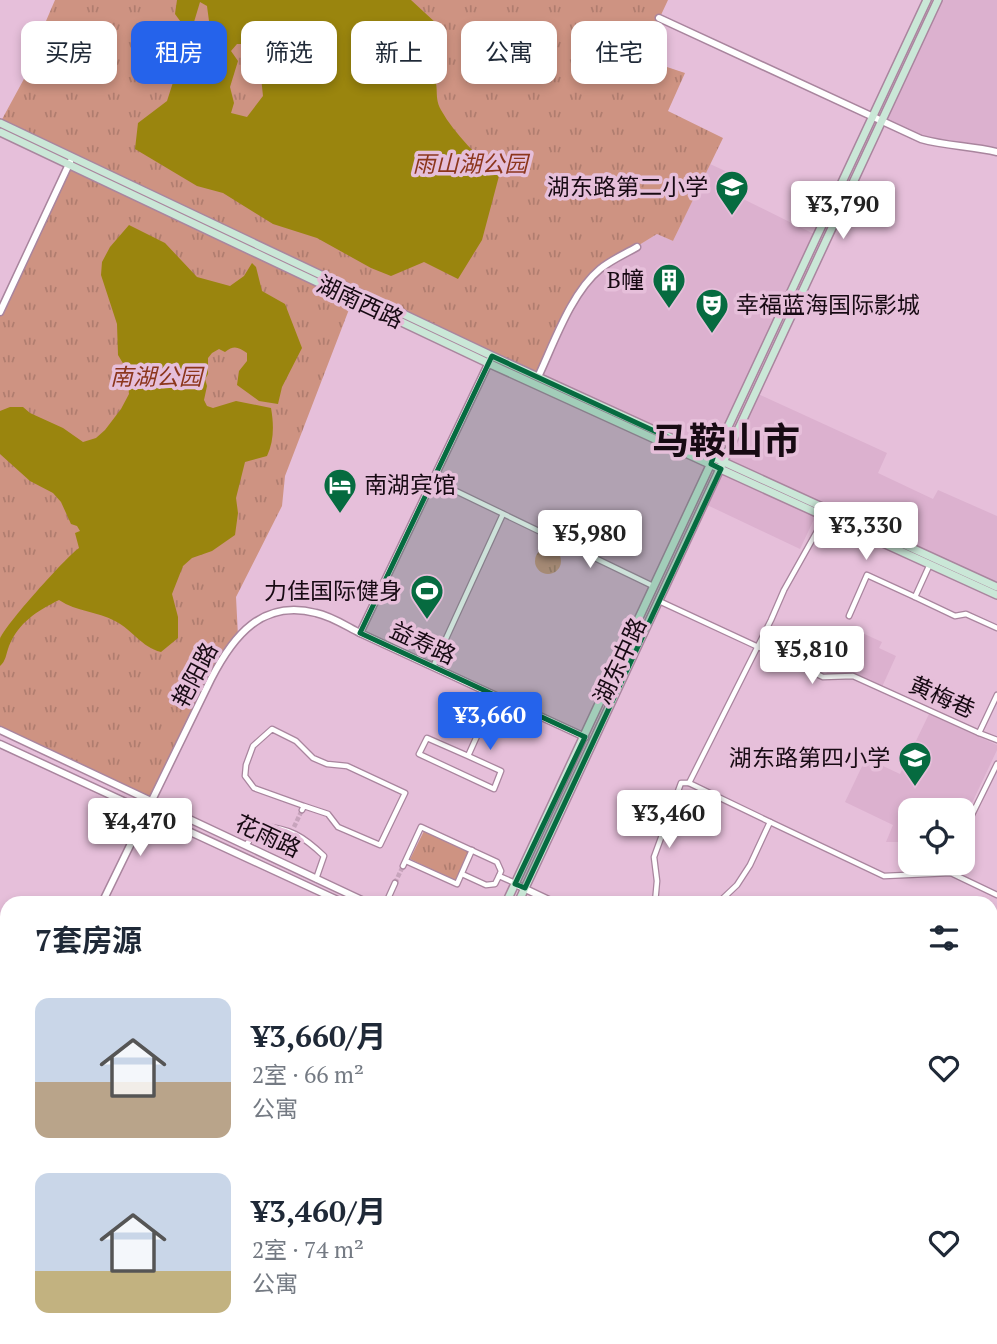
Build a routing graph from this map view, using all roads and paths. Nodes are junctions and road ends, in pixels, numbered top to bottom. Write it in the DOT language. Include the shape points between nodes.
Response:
graph roads {
  1 [pos="927,0"];
  2 [pos="938,0"];
  3 [pos="659,18"];
  4 [pos="873,117"];
  5 [pos="883,121"];
  6 [pos="0,123"];
  7 [pos="0,132"];
  8 [pos="997,152"];
  9 [pos="71,160"];
  10 [pos="638,247"];
  11 [pos="0,312"];
  12 [pos="490,359"];
  13 [pos="538,377"];
  14 [pos="712,461"];
  15 [pos="722,466"];
  16 [pos="433,480"];
  17 [pos="503,514"];
  18 [pos="825,516"];
  19 [pos="930,564"];
  20 [pos="654,586"];
  21 [pos="997,587"];
  22 [pos="997,594"];
  23 [pos="915,597"];
  24 [pos="659,601"];
  25 [pos="849,616"];
  26 [pos="997,628"];
  27 [pos="360,633"];
  28 [pos="757,646"];
  29 [pos="433,667"];
  30 [pos="997,695"];
  31 [pos="495,696"];
  32 [pos="0,730"];
  33 [pos="979,733"];
  34 [pos="584,737"];
  35 [pos="997,740"];
  36 [pos="0,744"];
  37 [pos="468,756"];
  38 [pos="997,764"];
  39 [pos="689,783"];
  40 [pos="153,801"];
  41 [pos="303,808"];
  42 [pos="975,809"];
  43 [pos="147,812"];
  44 [pos="770,822"];
  45 [pos="246,846"];
  46 [pos="472,850"];
  47 [pos="462,874"];
  48 [pos="906,875"];
  49 [pos="954,875"];
  50 [pos="499,876"];
  51 [pos="316,878"];
  52 [pos="395,883"];
  53 [pos="515,884"];
  54 [pos="525,888"];
  55 [pos="997,895"];
  56 [pos="105,896"];
  57 [pos="329,896"];
  58 [pos="353,896"];
  59 [pos="389,896"];
  60 [pos="509,896"];
  61 [pos="521,896"];
  62 [pos="541,896"];
  63 [pos="656,896"];
  64 [pos="725,896"];
  1 -- 4 [label="main road, 湖东中路"];
  2 -- 5 [label="main road, 湖东中路"];
  3 -- 4 [label="street"];
  4 -- 5 [label="street"];
  4 -- 14 [label="main road, 湖东中路"];
  5 -- 8 [label="street" via="921,139"];
  5 -- 15 [label="main road, 湖东中路"];
  6 -- 9 [label="main road, 湖南西路"];
  7 -- 9 [label="main road, 湖南西路"];
  9 -- 11 [label="street"];
  9 -- 12 [label="main road, 湖南西路"];
  10 -- 13 [label="street" via="586,284"];
  12 -- 13 [label="main road, 湖南西路"];
  12 -- 14 [label="main road, 湖南西路"];
  12 -- 16 [label="street"];
  13 -- 14 [label="main road, 湖南西路"];
  14 -- 15 [label="main road"];
  14 -- 20 [label="main road, 湖东中路"];
  15 -- 18 [label="main road"];
  15 -- 21 [label="main road"];
  15 -- 24 [label="main road, 湖东中路"];
  16 -- 17 [label="street"];
  16 -- 27 [label="street"];
  17 -- 20 [label="street"];
  17 -- 29 [label="street"];
  18 -- 19 [label="main road"];
  18 -- 28 [label="street"];
  19 -- 22 [label="main road"];
  19 -- 23 [label="street"];
  20 -- 34 [label="main road, 湖东中路"];
  23 -- 25 [label="street" via="867,575"];
  23 -- 26 [label="street" via="955,617 966,614"];
  24 -- 28 [label="street, 黄梅巷"];
  24 -- 54 [label="main road, 湖东中路"];
  27 -- 29 [label="street, 益寿路"];
  27 -- 40 [label="street, 艳阳路" via="317,613 289,609 265,615 238,636 225,651"];
  28 -- 33 [label="street, 黄梅巷" via="823,677 853,676"];
  28 -- 39 [label="street"];
  29 -- 31 [label="street, 益寿路"];
  30 -- 33 [label="street"];
  31 -- 34 [label="street, 益寿路"];
  31 -- 37 [label="street"];
  32 -- 40 [label="street, 花雨路"];
  33 -- 35 [label="street, 黄梅巷"];
  34 -- 53 [label="main road, 湖东中路"];
  36 -- 43 [label="street"];
  37 -- 37 [label="street" via="427,738 419,754 494,789 501,771"];
  38 -- 42 [label="street"];
  39 -- 44 [label="street"];
  39 -- 63 [label="street" via="681,783 654,857"];
  40 -- 43 [label="street, 艳阳路"];
  40 -- 45 [label="street, 花雨路"];
  41 -- 41 [label="street" via="328,814 338,827 380,845 405,793 347,766 313,758 296,741 272,729 253,746 245,776 254,788"];
  43 -- 56 [label="street, 艳阳路"];
  43 -- 57 [label="street"];
  44 -- 48 [label="street" via="884,876"];
  44 -- 64 [label="street" via="750,865"];
  45 -- 51 [label="street, 花雨路"];
  45 -- 51 [label="street" via="261,826 293,830 324,856"];
  46 -- 47 [label="street"];
  46 -- 47 [label="street" via="421,827 404,863 457,884"];
  46 -- 50 [label="street" via="496,862"];
  47 -- 50 [label="street" via="486,885 495,884"];
  49 -- 55 [label="street"];
  50 -- 53 [label="street"];
  51 -- 58 [label="street, 花雨路"];
  52 -- 59 [label="street"];
  53 -- 54 [label="street"];
  53 -- 60 [label="main road, 湖东中路"];
  54 -- 61 [label="main road, 湖东中路"];
  54 -- 62 [label="street"];
}
